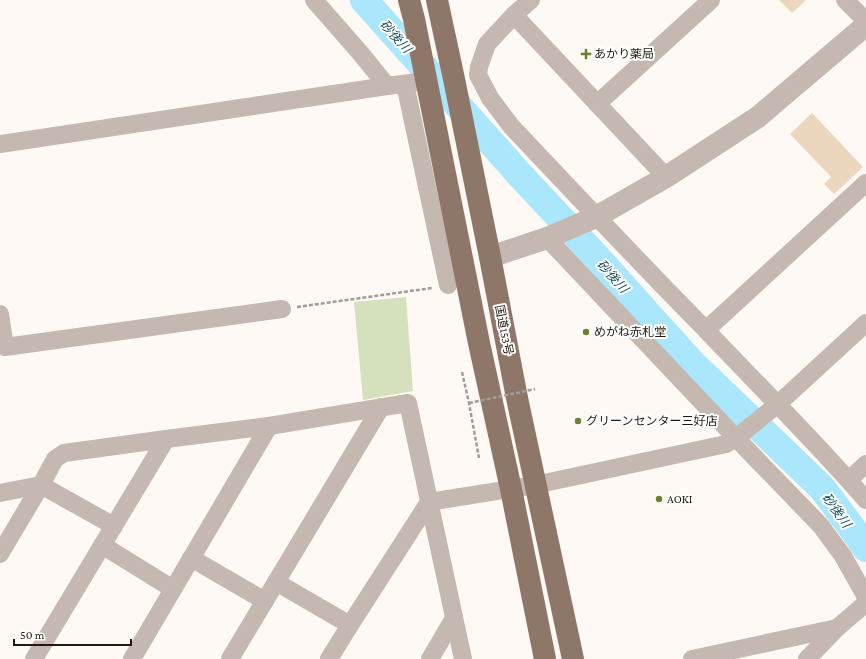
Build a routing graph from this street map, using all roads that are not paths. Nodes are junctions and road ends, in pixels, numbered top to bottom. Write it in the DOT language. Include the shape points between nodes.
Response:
graph roads {
  1 [pos="314,0"];
  2 [pos="409,0"];
  3 [pos="436,0"];
  4 [pos="531,0"];
  5 [pos="711,0"];
  6 [pos="846,0"];
  7 [pos="514,15"];
  8 [pos="866,22"];
  9 [pos="866,25"];
  10 [pos="478,75"];
  11 [pos="454,79"];
  12 [pos="416,82"];
  13 [pos="387,86"];
  14 [pos="597,104"];
  15 [pos="0,144"];
  16 [pos="666,177"];
  17 [pos="866,183"];
  18 [pos="596,216"];
  19 [pos="548,238"];
  20 [pos="490,257"];
  21 [pos="448,284"];
  22 [pos="282,308"];
  23 [pos="0,314"];
  24 [pos="866,323"];
  25 [pos="706,330"];
  26 [pos="2,348"];
  27 [pos="778,404"];
  28 [pos="381,407"];
  29 [pos="268,426"];
  30 [pos="736,438"];
  31 [pos="166,439"];
  32 [pos="866,464"];
  33 [pos="849,480"];
  34 [pos="535,484"];
  35 [pos="41,485"];
  36 [pos="511,489"];
  37 [pos="0,493"];
  38 [pos="866,500"];
  39 [pos="429,502"];
  40 [pos="114,526"];
  41 [pos="102,545"];
  42 [pos="0,554"];
  43 [pos="191,558"];
  44 [pos="276,582"];
  45 [pos="173,589"];
  46 [pos="866,597"];
  47 [pos="265,601"];
  48 [pos="866,603"];
  49 [pos="454,618"];
  50 [pos="350,625"];
  51 [pos="837,628"];
  52 [pos="34,659"];
  53 [pos="132,659"];
  54 [pos="230,659"];
  55 [pos="329,659"];
  56 [pos="430,659"];
  57 [pos="464,659"];
  58 [pos="545,659"];
  59 [pos="573,659"];
  60 [pos="692,659"];
  61 [pos="806,659"];
  1 -- 13 [label="street"];
  2 -- 12 [label="highway"];
  3 -- 11 [label="highway, 国道153号"];
  4 -- 7 [label="street"];
  5 -- 14 [label="street"];
  6 -- 8 [label="street"];
  7 -- 10 [label="street" via="487,44"];
  7 -- 14 [label="street"];
  9 -- 16 [label="street" via="758,117"];
  10 -- 11 [label="street"];
  10 -- 18 [label="street" via="490,98 511,126"];
  11 -- 20 [label="highway, 国道153号"];
  12 -- 13 [label="street"];
  12 -- 21 [label="street"];
  12 -- 36 [label="highway" via="479,343"];
  13 -- 15 [label="street"];
  14 -- 16 [label="street"];
  16 -- 18 [label="street"];
  17 -- 25 [label="street"];
  18 -- 19 [label="street"];
  18 -- 25 [label="street"];
  19 -- 20 [label="street"];
  19 -- 30 [label="street"];
  20 -- 34 [label="highway, 国道153号"];
  22 -- 26 [label="street"];
  23 -- 26 [label="street"];
  24 -- 27 [label="street"];
  25 -- 27 [label="street"];
  27 -- 30 [label="street"];
  27 -- 33 [label="street"];
  28 -- 29 [label="street"];
  28 -- 39 [label="street" via="408,403"];
  28 -- 44 [label="street"];
  29 -- 31 [label="street"];
  29 -- 43 [label="street"];
  30 -- 34 [label="street" via="726,444"];
  30 -- 46 [label="street" via="821,526 843,556"];
  31 -- 35 [label="street" via="64,453 55,459"];
  31 -- 40 [label="street"];
  32 -- 33 [label="street"];
  33 -- 38 [label="street"];
  34 -- 36 [label="street"];
  34 -- 59 [label="highway, 国道153号"];
  35 -- 37 [label="street"];
  35 -- 40 [label="street"];
  35 -- 42 [label="street"];
  36 -- 39 [label="street"];
  36 -- 58 [label="highway"];
  39 -- 49 [label="street"];
  39 -- 50 [label="street"];
  40 -- 41 [label="street"];
  41 -- 45 [label="street"];
  41 -- 52 [label="street"];
  43 -- 45 [label="street"];
  43 -- 47 [label="street"];
  44 -- 47 [label="street"];
  44 -- 50 [label="street"];
  45 -- 53 [label="street"];
  47 -- 54 [label="street"];
  48 -- 51 [label="street"];
  49 -- 56 [label="street"];
  49 -- 57 [label="street"];
  50 -- 55 [label="street"];
  51 -- 60 [label="street"];
  51 -- 61 [label="street"];
}
